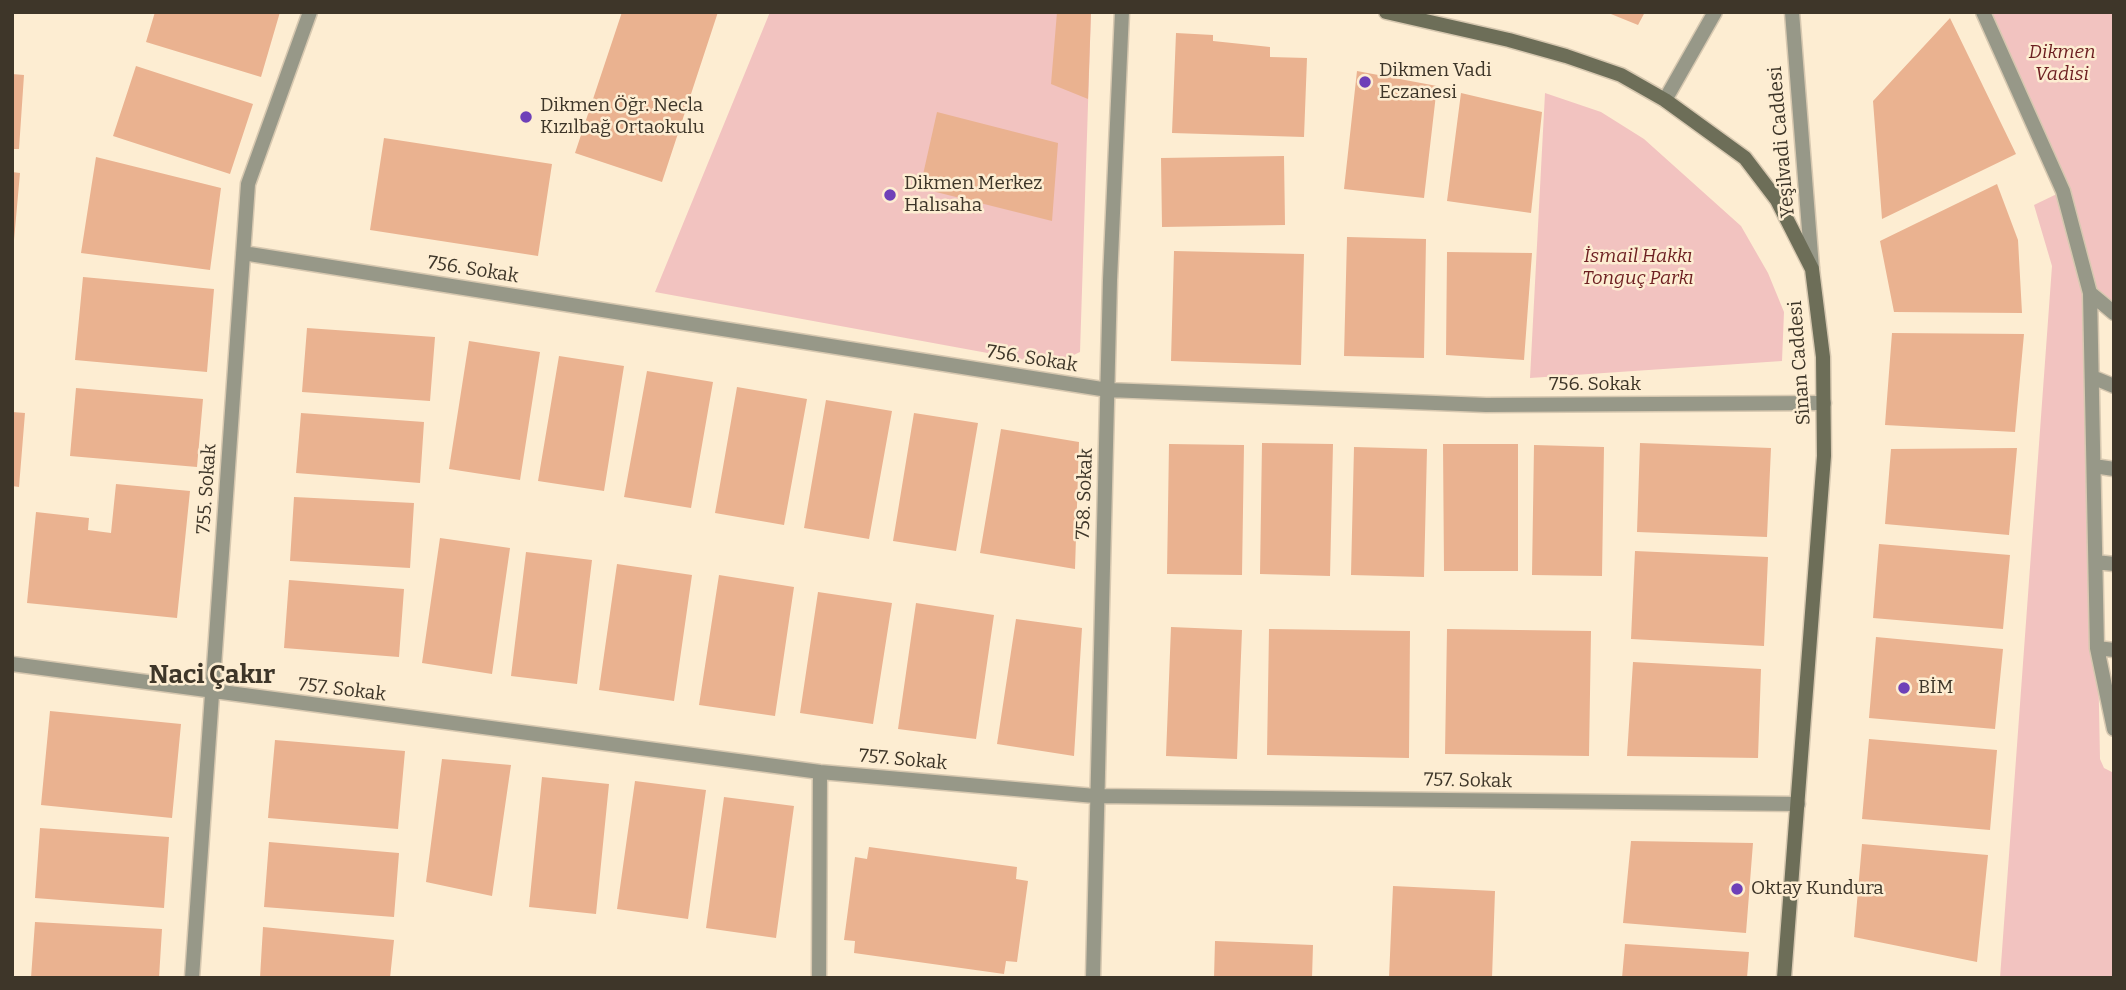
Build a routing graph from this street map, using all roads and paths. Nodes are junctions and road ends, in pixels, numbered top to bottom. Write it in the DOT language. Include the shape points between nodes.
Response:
graph roads {
  1 [pos="310,12"];
  2 [pos="1122,12"];
  3 [pos="1385,12"];
  4 [pos="1716,12"];
  5 [pos="1792,12"];
  6 [pos="1983,12"];
  7 [pos="1665,100"];
  8 [pos="243,253"];
  9 [pos="1812,269"];
  10 [pos="2090,293"];
  11 [pos="2114,313"];
  12 [pos="2092,377"];
  13 [pos="2114,386"];
  14 [pos="1108,390"];
  15 [pos="1824,403"];
  16 [pos="2094,466"];
  17 [pos="2114,469"];
  18 [pos="2096,562"];
  19 [pos="2114,564"];
  20 [pos="2097,648"];
  21 [pos="2114,650"];
  22 [pos="12,664"];
  23 [pos="212,692"];
  24 [pos="2114,729"];
  25 [pos="820,772"];
  26 [pos="1095,796"];
  27 [pos="1798,804"];
  28 [pos="191,978"];
  29 [pos="819,978"];
  30 [pos="1093,978"];
  31 [pos="1784,978"];
  1 -- 8 [label="street, 755. Sokak" via="248,184"];
  2 -- 14 [label="street, 758. Sokak"];
  3 -- 7 [label="main road, Sinan Caddesi" via="1566,56 1621,75"];
  4 -- 7 [label="street"];
  5 -- 9 [label="street, Yeşilvadi Caddesi"];
  6 -- 10 [label="street" via="2063,191"];
  7 -- 9 [label="main road, Sinan Caddesi" via="1745,158 1777,200"];
  8 -- 14 [label="street, 756. Sokak"];
  8 -- 23 [label="street, 755. Sokak"];
  9 -- 15 [label="main road, Sinan Caddesi"];
  10 -- 11 [label="street"];
  10 -- 12 [label="street"];
  12 -- 13 [label="street"];
  12 -- 16 [label="street"];
  14 -- 15 [label="street, 756. Sokak" via="1486,405"];
  14 -- 26 [label="street, 758. Sokak"];
  15 -- 27 [label="main road, Sinan Caddesi"];
  16 -- 17 [label="street"];
  16 -- 18 [label="street"];
  18 -- 19 [label="street"];
  18 -- 20 [label="street"];
  20 -- 21 [label="street"];
  20 -- 24 [label="street"];
  22 -- 23 [label="street, 757. Sokak"];
  23 -- 25 [label="street, 757. Sokak"];
  23 -- 28 [label="street, 755. Sokak"];
  25 -- 26 [label="street, 757. Sokak"];
  25 -- 29 [label="street"];
  26 -- 27 [label="street, 757. Sokak"];
  26 -- 30 [label="street, 758. Sokak"];
  27 -- 31 [label="main road, Sinan Caddesi"];
}
